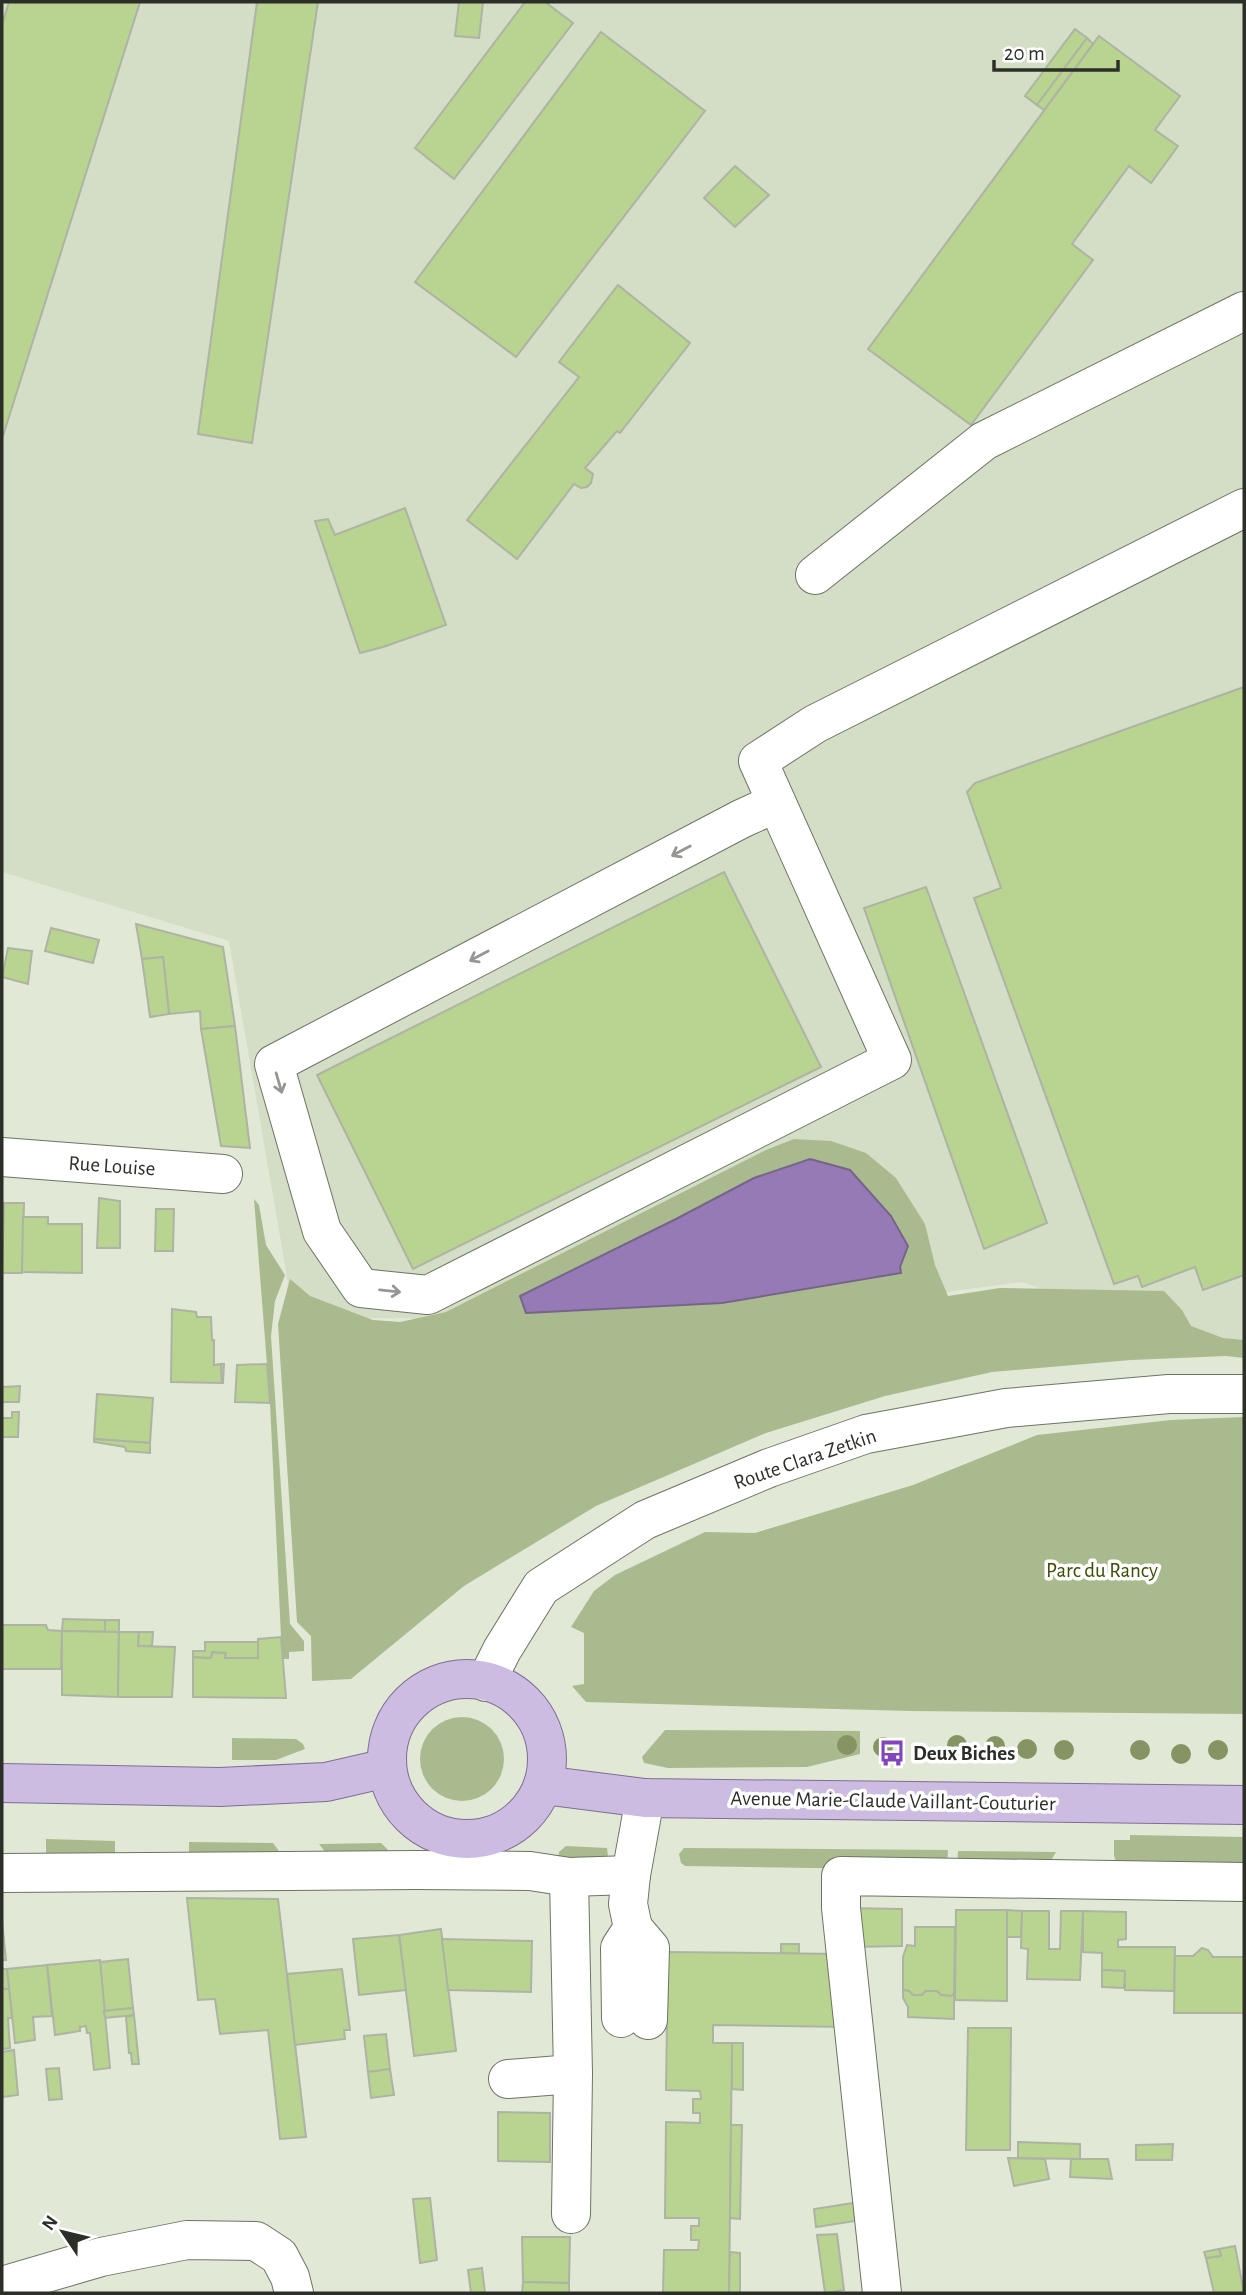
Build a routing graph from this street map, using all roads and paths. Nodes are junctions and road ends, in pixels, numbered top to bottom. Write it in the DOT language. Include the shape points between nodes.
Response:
graph roads {
  1 [pos="1244,311"];
  2 [pos="1244,508"];
  3 [pos="815,575"];
  4 [pos="776,803"];
  5 [pos="2,1157"];
  6 [pos="223,1174"];
  7 [pos="1244,1394"];
  8 [pos="486,1682"];
  9 [pos="387,1768"];
  10 [pos="2,1783"];
  11 [pos="544,1785"];
  12 [pos="645,1798"];
  13 [pos="1244,1805"];
  14 [pos="2,1872"];
  15 [pos="631,1875"];
  16 [pos="569,1877"];
  17 [pos="1244,1882"];
  18 [pos="635,2019"];
  19 [pos="573,2074"];
  20 [pos="508,2079"];
  21 [pos="571,2214"];
  22 [pos="2,2286"];
  23 [pos="294,2293"];
  24 [pos="882,2293"];
  1 -- 3 [label="street" via="984,441"];
  2 -- 4 [label="street" via="815,724 758,761"];
  4 -- 4 [label="street, one-way" via="274,1064 322,1231 361,1288 428,1295 892,1060"];
  5 -- 6 [label="street, Rue Louise"];
  7 -- 8 [label="street, Route Clara Zetkin" via="1169,1394 1006,1408 866,1434 769,1468 645,1520 541,1587"];
  8 -- 9 [label="main road" via="450,1680 421,1692 401,1713 388,1740"];
  8 -- 11 [label="main road" via="499,1684 531,1710 547,1746"];
  9 -- 10 [label="main road" via="326,1782 220,1787"];
  9 -- 11 [label="main road" via="396,1796 413,1818 440,1835 468,1839 509,1828 530,1810"];
  11 -- 12 [label="main road, Avenue Marie-Claude Vaillant-Couturier"];
  12 -- 13 [label="main road, Avenue Marie-Claude Vaillant-Couturier"];
  12 -- 15 [label="street"];
  14 -- 16 [label="street" via="518,1871"];
  15 -- 16 [label="street"];
  15 -- 18 [label="street" via="628,1904 634,1928 620,1948"];
  16 -- 19 [label="street"];
  17 -- 24 [label="street" via="841,1876"];
  19 -- 20 [label="street"];
  19 -- 21 [label="street"];
  22 -- 23 [label="street" via="101,2257 187,2240 256,2241 279,2256"];
}
